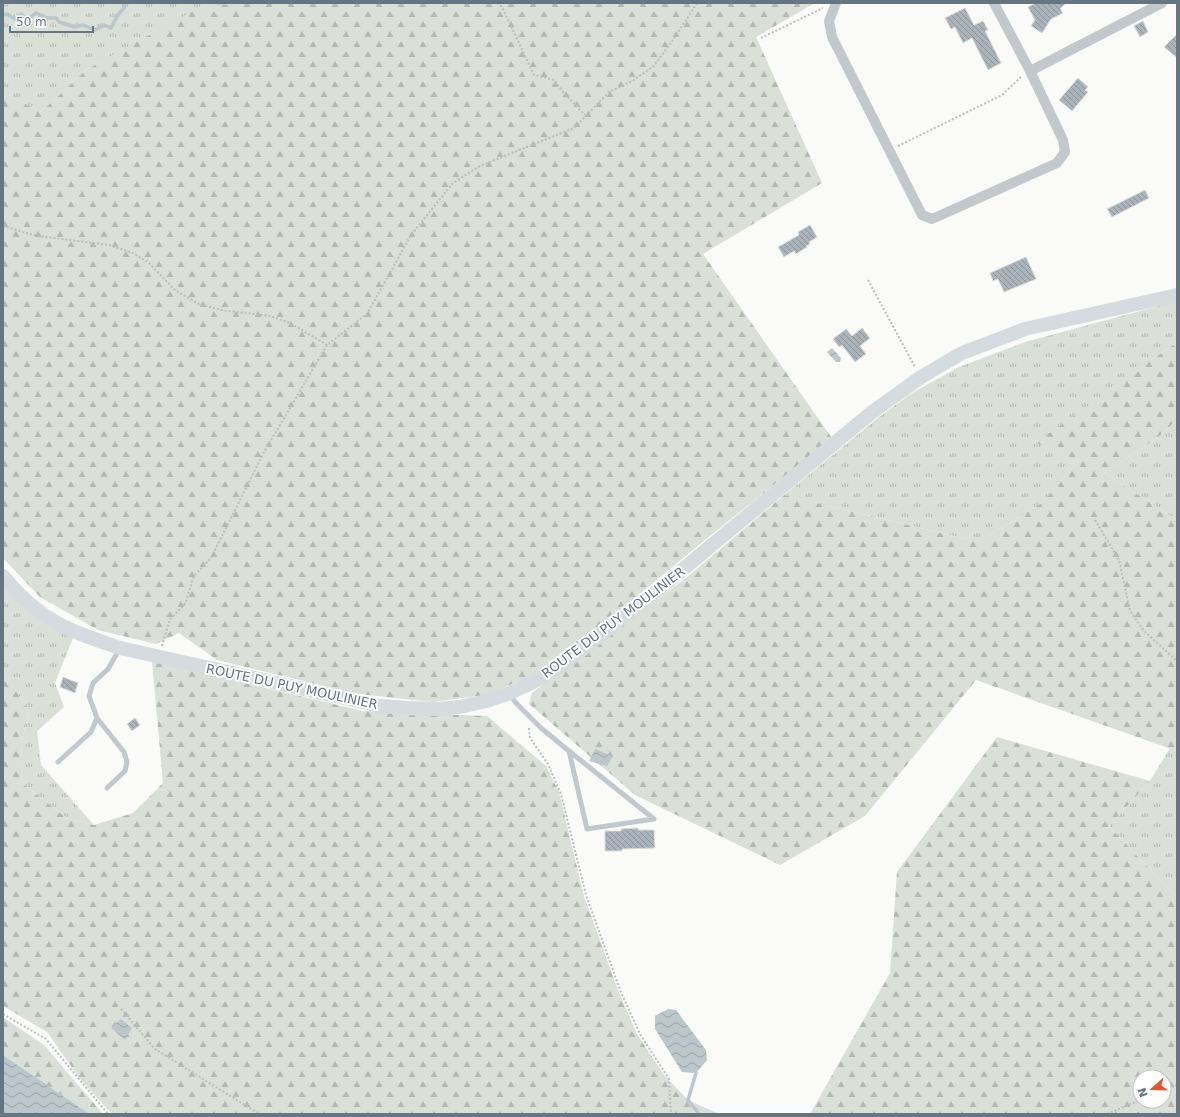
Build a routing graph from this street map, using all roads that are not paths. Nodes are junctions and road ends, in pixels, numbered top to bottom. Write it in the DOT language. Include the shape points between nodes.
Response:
graph roads {
  1 [pos="994,3"];
  2 [pos="1162,3"];
  3 [pos="832,5"];
  4 [pos="1030,71"];
  5 [pos="1177,295"];
  6 [pos="3,576"];
  7 [pos="120,648"];
  8 [pos="510,693"];
  9 [pos="96,718"];
  10 [pos="569,751"];
  11 [pos="58,762"];
  12 [pos="107,788"];
  1 -- 4 [label="street"];
  2 -- 4 [label="street"];
  3 -- 4 [label="street" via="829,21 832,37 922,215 932,219 1058,163 1065,152 1063,140"];
  5 -- 8 [label="main road, ROUTE DU PUY MOULINIER" via="1025,330 962,353 921,377 871,414 579,652 542,678"];
  6 -- 7 [label="main road, ROUTE DU PUY MOULINIER" via="36,609 59,624"];
  7 -- 8 [label="main road, ROUTE DU PUY MOULINIER" via="380,706 440,709 486,701"];
  7 -- 9 [label="lane" via="108,669 93,683 90,696"];
  8 -- 10 [label="lane" via="528,715"];
  9 -- 11 [label="lane" via="91,732"];
  9 -- 12 [label="lane" via="124,752 127,762 125,772"];
  10 -- 10 [label="lane" via="587,829 654,819 648,814"];
}
